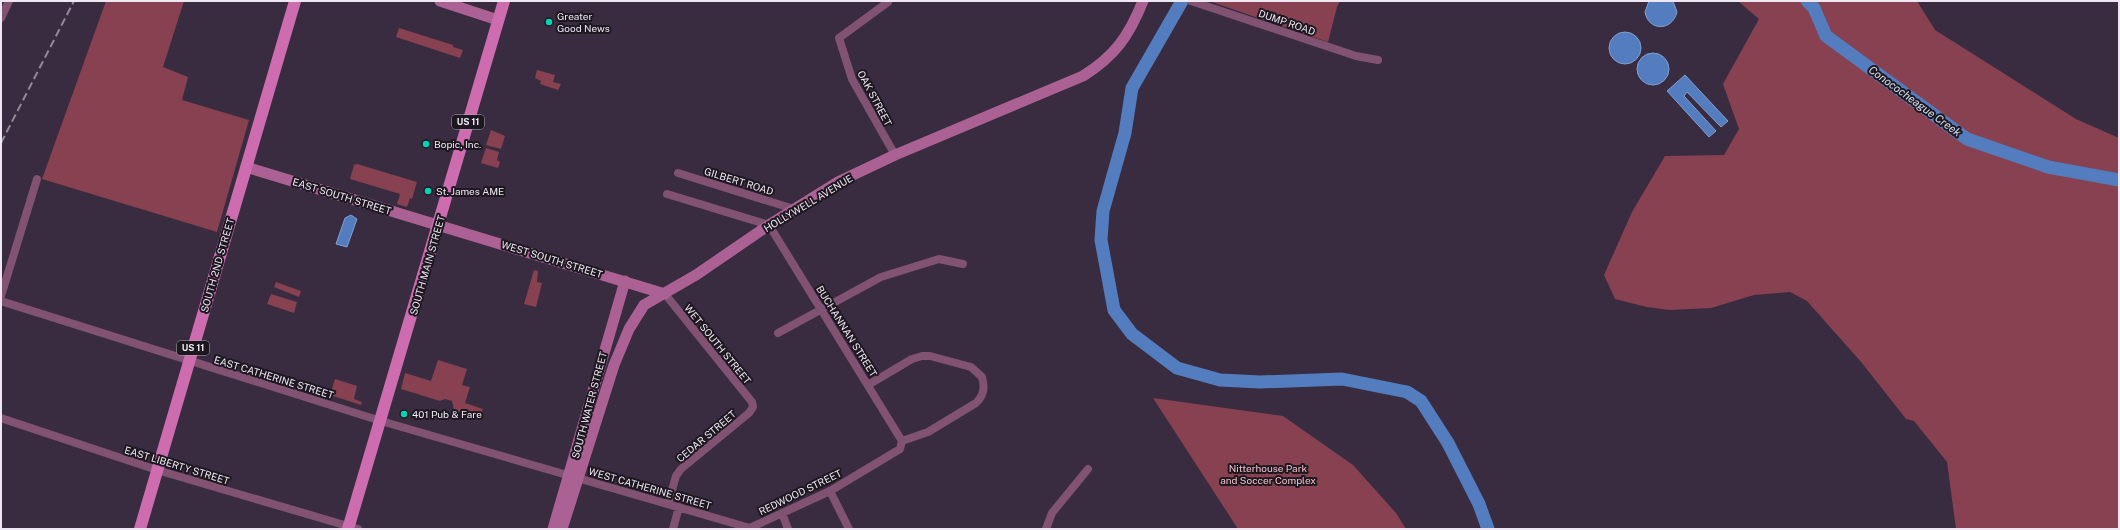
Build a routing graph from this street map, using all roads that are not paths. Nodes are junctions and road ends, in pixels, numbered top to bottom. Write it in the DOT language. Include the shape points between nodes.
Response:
graph roads {
  1 [pos="9,1"];
  2 [pos="295,1"];
  3 [pos="440,1"];
  4 [pos="504,1"];
  5 [pos="1142,1"];
  6 [pos="1191,1"];
  7 [pos="888,2"];
  8 [pos="1,18"];
  9 [pos="498,20"];
  10 [pos="1378,60"];
  11 [pos="895,155"];
  12 [pos="246,167"];
  13 [pos="678,173"];
  14 [pos="37,179"];
  15 [pos="668,194"];
  16 [pos="794,209"];
  17 [pos="439,225"];
  18 [pos="769,225"];
  19 [pos="963,264"];
  20 [pos="625,281"];
  21 [pos="665,294"];
  22 [pos="1,296"];
  23 [pos="1,301"];
  24 [pos="821,308"];
  25 [pos="778,333"];
  26 [pos="190,361"];
  27 [pos="868,385"];
  28 [pos="752,407"];
  29 [pos="1,418"];
  30 [pos="381,421"];
  31 [pos="901,445"];
  32 [pos="1088,469"];
  33 [pos="157,470"];
  34 [pos="574,476"];
  35 [pos="830,491"];
  36 [pos="668,504"];
  37 [pos="679,507"];
  38 [pos="782,513"];
  39 [pos="352,528"];
  40 [pos="750,528"];
  41 [pos="140,529"];
  42 [pos="553,529"];
  43 [pos="562,529"];
  44 [pos="673,529"];
  45 [pos="788,529"];
  46 [pos="849,529"];
  47 [pos="1046,529"];
  1 -- 8 [label="street"];
  2 -- 12 [label="main road, SOUTH 2ND STREET / US 11"];
  3 -- 9 [label="street"];
  4 -- 9 [label="main road, SOUTH MAIN STREET / US 11"];
  5 -- 11 [label="street, HOLLYWELL AVENUE" via="1134,23 1116,50 1101,65 1083,76"];
  6 -- 10 [label="street, DUMP ROAD" via="1356,56"];
  7 -- 11 [label="street, OAK STREET" via="839,38 852,79"];
  9 -- 17 [label="main road, SOUTH MAIN STREET / US 11"];
  11 -- 16 [label="street, HOLLYWELL AVENUE" via="838,182"];
  12 -- 17 [label="street, EAST SOUTH STREET"];
  12 -- 26 [label="main road, SOUTH 2ND STREET / US 11"];
  13 -- 16 [label="street, GILBERT ROAD"];
  14 -- 22 [label="street"];
  15 -- 18 [label="street"];
  16 -- 18 [label="street, HOLLYWELL AVENUE"];
  17 -- 20 [label="street, WEST SOUTH STREET"];
  17 -- 30 [label="main road, SOUTH MAIN STREET / US 11"];
  18 -- 21 [label="street, HOLLYWELL AVENUE"];
  18 -- 24 [label="street, BUCHANNAN STREET"];
  19 -- 24 [label="street" via="939,259 907,268 881,277"];
  20 -- 21 [label="street, WEST SOUTH STREET"];
  20 -- 34 [label="street, SOUTH WATER STREET" via="595,378"];
  21 -- 28 [label="street, WET SOUTH STREET" via="752,402"];
  21 -- 34 [label="street, HOLLYWELL AVENUE" via="644,305 628,329"];
  23 -- 26 [label="street, EAST CATHERINE STREET"];
  24 -- 25 [label="street"];
  24 -- 27 [label="street, BUCHANNAN STREET"];
  26 -- 30 [label="street, EAST CATHERINE STREET"];
  26 -- 33 [label="main road, SOUTH 2ND STREET / US 11"];
  27 -- 31 [label="street, BUCHANNAN STREET"];
  27 -- 31 [label="street, REDWOOD STREET" via="912,359 922,356 971,367 982,377 984,390 976,403"];
  28 -- 36 [label="street, CEDAR STREET" via="749,413 681,469 676,476"];
  29 -- 33 [label="street, EAST LIBERTY STREET"];
  30 -- 34 [label="street, WEST CATHERINE STREET"];
  30 -- 39 [label="main road, SOUTH MAIN STREET / US 11"];
  31 -- 35 [label="street, REDWOOD STREET"];
  32 -- 47 [label="street" via="1052,513"];
  33 -- 39 [label="street, EAST LIBERTY STREET"];
  33 -- 41 [label="main road, SOUTH 2ND STREET / US 11"];
  34 -- 36 [label="street, WEST CATHERINE STREET"];
  34 -- 42 [label="street, SOUTH WATER STREET"];
  34 -- 43 [label="street, SOUTH WATER STREET"];
  35 -- 38 [label="street, REDWOOD STREET"];
  35 -- 46 [label="street"];
  36 -- 37 [label="street, WEST CATHERINE STREET"];
  37 -- 40 [label="street, WEST CATHERINE STREET"];
  37 -- 44 [label="street"];
  38 -- 40 [label="street, REDWOOD STREET"];
  38 -- 45 [label="street"];
}
